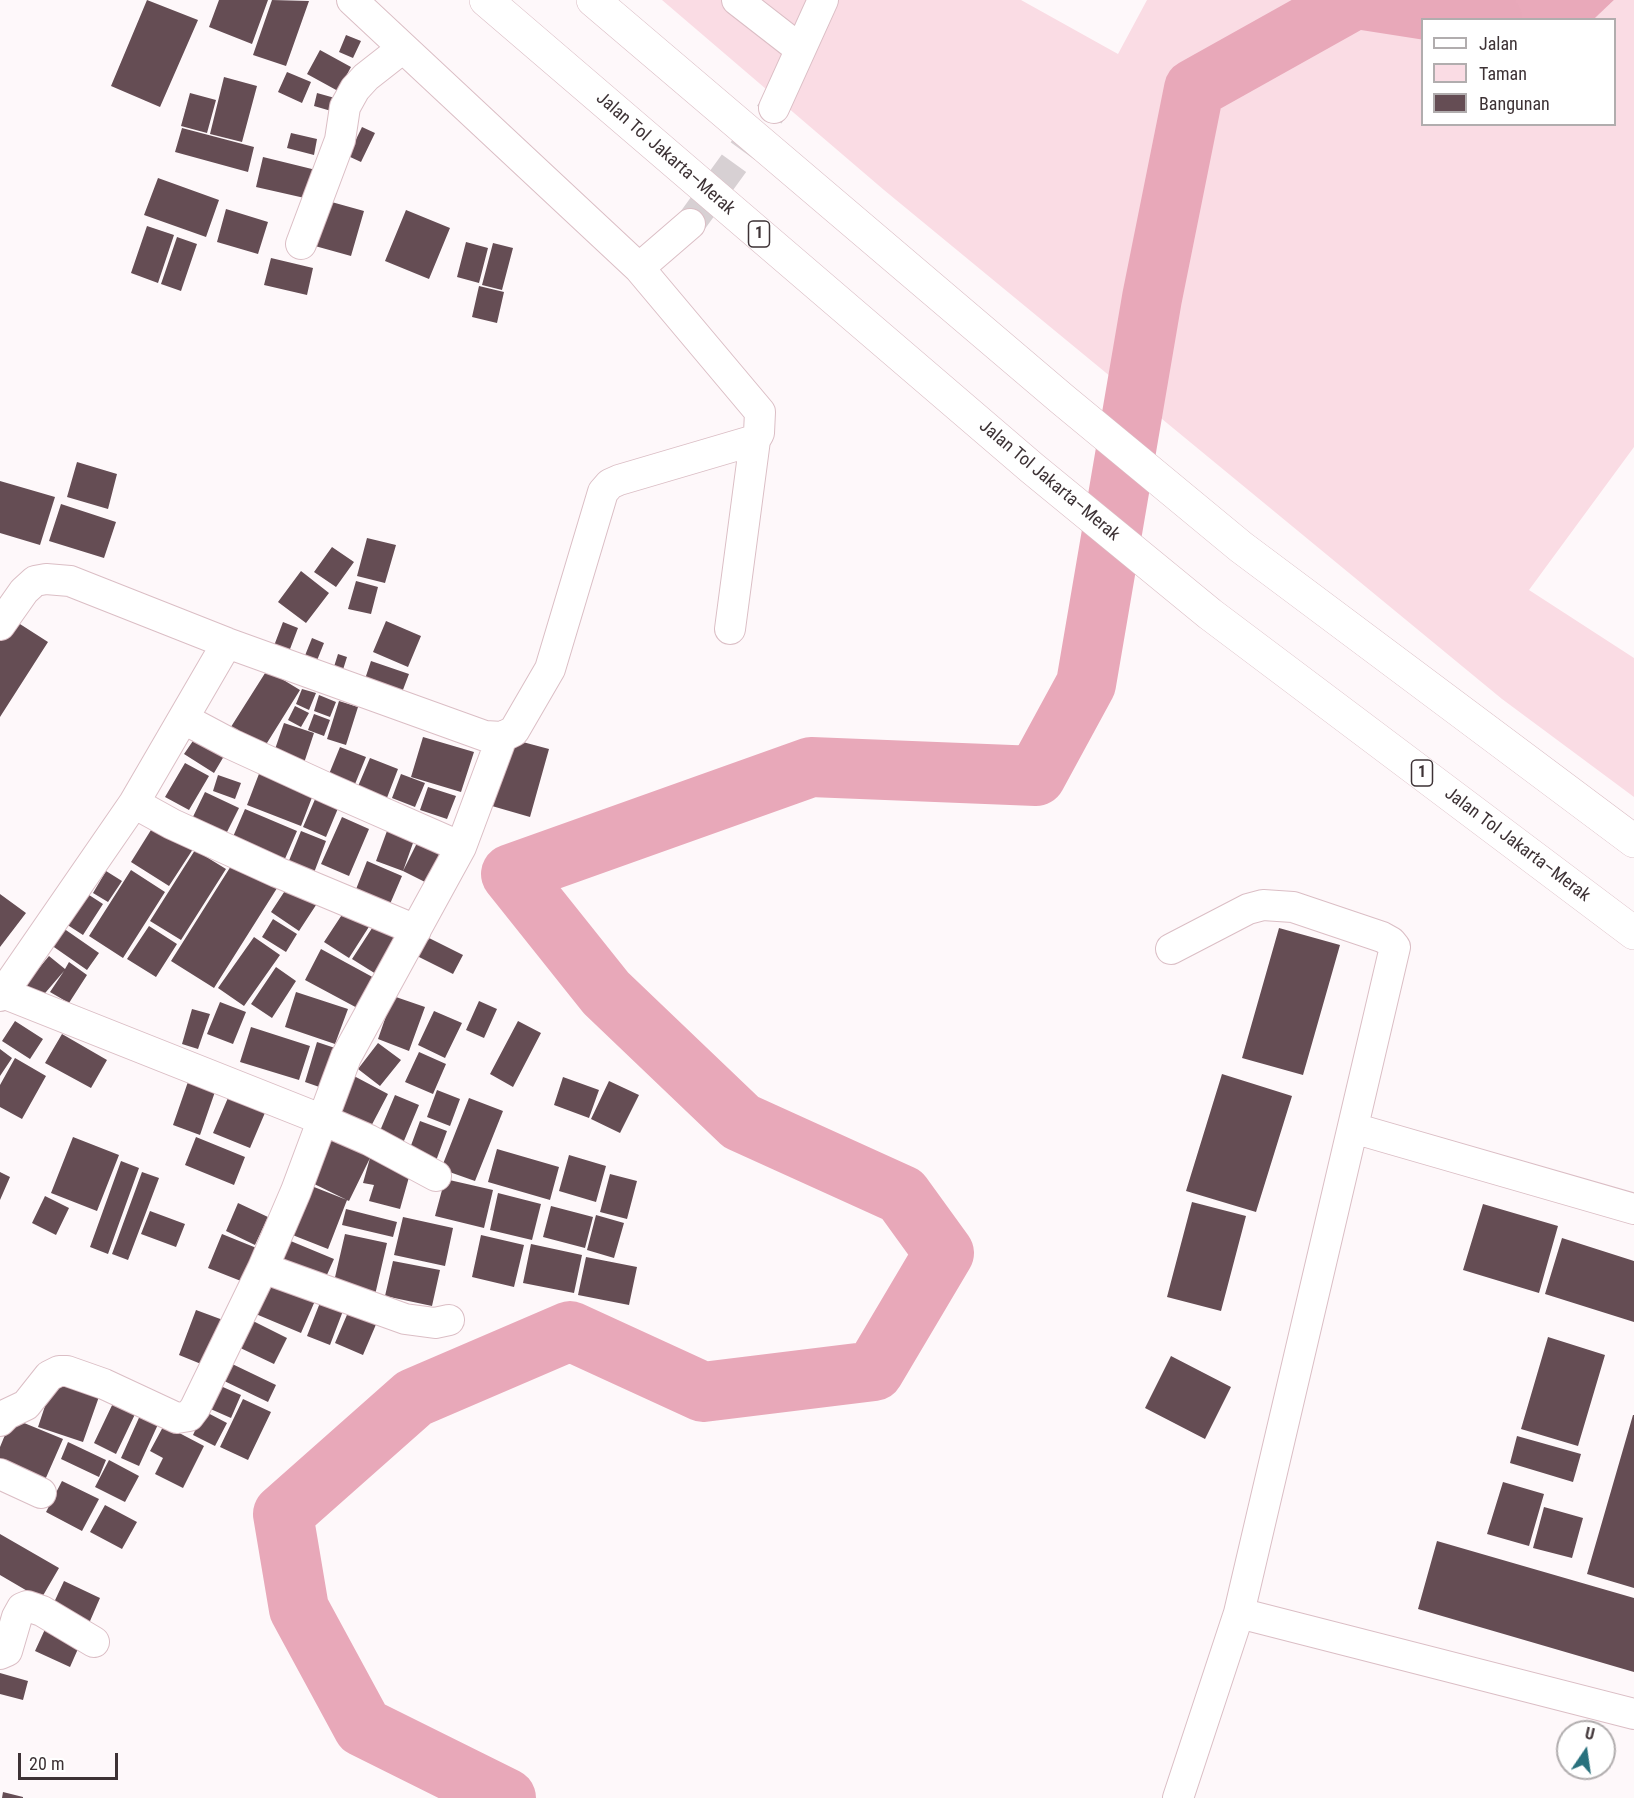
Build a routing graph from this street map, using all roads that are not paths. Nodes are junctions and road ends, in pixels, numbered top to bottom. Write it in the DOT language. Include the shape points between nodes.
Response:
graph roads {
  1 [pos="352,0"];
  2 [pos="486,0"];
  3 [pos="593,0"];
  4 [pos="737,0"];
  5 [pos="823,0"];
  6 [pos="403,48"];
  7 [pos="800,49"];
  8 [pos="774,108"];
  9 [pos="690,224"];
  10 [pos="301,244"];
  11 [pos="639,268"];
  12 [pos="755,440"];
  13 [pos="0,625"];
  14 [pos="730,629"];
  15 [pos="227,643"];
  16 [pos="184,719"];
  17 [pos="502,737"];
  18 [pos="134,803"];
  19 [pos="1634,841"];
  20 [pos="461,847"];
  21 [pos="416,930"];
  22 [pos="1634,933"];
  23 [pos="1171,949"];
  24 [pos="10,960"];
  25 [pos="1,995"];
  26 [pos="323,1120"];
  27 [pos="1353,1128"];
  28 [pos="436,1176"];
  29 [pos="1634,1209"];
  30 [pos="263,1268"];
  31 [pos="449,1320"];
  32 [pos="0,1421"];
  33 [pos="0,1474"];
  34 [pos="41,1493"];
  35 [pos="1239,1613"];
  36 [pos="94,1642"];
  37 [pos="0,1654"];
  38 [pos="1634,1714"];
  39 [pos="1178,1798"];
  1 -- 6 [label="street"];
  2 -- 22 [label="highway, Jalan Tol Jakarta–Merak / 1" via="1032,468 1210,614"];
  3 -- 19 [label="highway" via="1241,547"];
  4 -- 7 [label="street"];
  5 -- 7 [label="street"];
  6 -- 10 [label="street" via="366,77 345,107 340,140"];
  6 -- 11 [label="street"];
  7 -- 8 [label="street"];
  9 -- 11 [label="street"];
  11 -- 12 [label="street" via="760,412"];
  12 -- 14 [label="street"];
  12 -- 17 [label="street" via="619,480 603,492 550,669 514,730"];
  13 -- 15 [label="street" via="24,591 35,581 46,579 70,581"];
  15 -- 16 [label="street"];
  15 -- 17 [label="street" via="485,736"];
  16 -- 18 [label="street"];
  16 -- 20 [label="street"];
  17 -- 20 [label="street"];
  18 -- 21 [label="street" via="277,872"];
  18 -- 24 [label="street"];
  20 -- 21 [label="street"];
  21 -- 26 [label="street" via="346,1057"];
  23 -- 27 [label="street" via="1263,905 1293,907 1391,942 1395,947 1394,958"];
  24 -- 25 [label="street"];
  25 -- 26 [label="street"];
  26 -- 28 [label="street"];
  26 -- 30 [label="street"];
  27 -- 29 [label="street"];
  27 -- 35 [label="street"];
  30 -- 31 [label="street" via="405,1319 435,1323"];
  30 -- 32 [label="street" via="189,1416 168,1416 104,1384 59,1371 26,1405"];
  33 -- 34 [label="street"];
  35 -- 38 [label="street"];
  35 -- 39 [label="street"];
  36 -- 37 [label="street" via="27,1606 17,1617 7,1651"];
}
